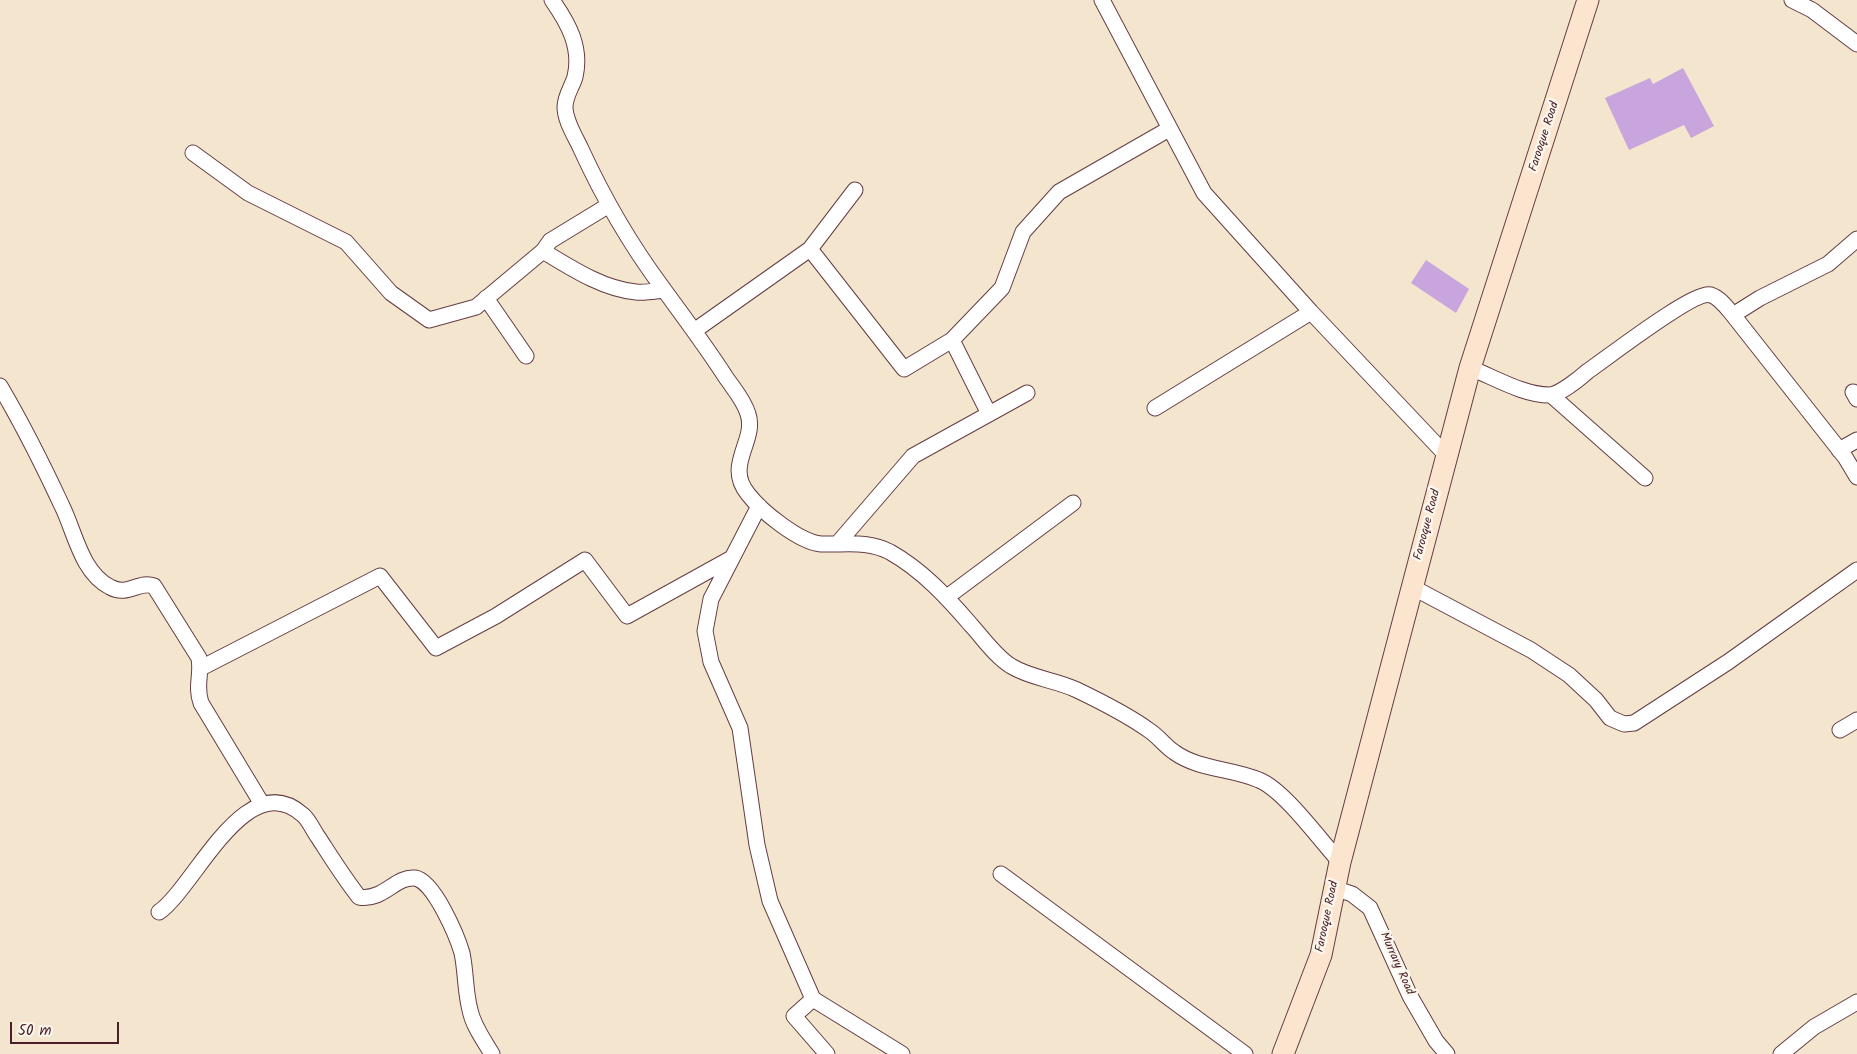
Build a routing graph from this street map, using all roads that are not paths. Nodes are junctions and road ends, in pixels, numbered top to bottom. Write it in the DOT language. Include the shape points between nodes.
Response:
graph roads {
  1 [pos="552,0"];
  2 [pos="1102,0"];
  3 [pos="1588,0"];
  4 [pos="1792,0"];
  5 [pos="1857,44"];
  6 [pos="1169,128"];
  7 [pos="192,153"];
  8 [pos="855,190"];
  9 [pos="610,205"];
  10 [pos="1857,239"];
  11 [pos="810,248"];
  12 [pos="543,251"];
  13 [pos="664,290"];
  14 [pos="486,298"];
  15 [pos="1311,312"];
  16 [pos="1733,315"];
  17 [pos="694,330"];
  18 [pos="952,340"];
  19 [pos="526,356"];
  20 [pos="1470,368"];
  21 [pos="0,386"];
  22 [pos="1027,393"];
  23 [pos="1551,395"];
  24 [pos="1155,408"];
  25 [pos="989,414"];
  26 [pos="1857,440"];
  27 [pos="1839,450"];
  28 [pos="1446,456"];
  29 [pos="1857,476"];
  30 [pos="1645,478"];
  31 [pos="1073,503"];
  32 [pos="759,506"];
  33 [pos="838,544"];
  34 [pos="730,559"];
  35 [pos="1857,570"];
  36 [pos="1412,587"];
  37 [pos="947,597"];
  38 [pos="200,668"];
  39 [pos="1857,720"];
  40 [pos="1840,730"];
  41 [pos="262,804"];
  42 [pos="1340,862"];
  43 [pos="1001,874"];
  44 [pos="1334,888"];
  45 [pos="159,912"];
  46 [pos="813,999"];
  47 [pos="1857,1002"];
  48 [pos="492,1054"];
  49 [pos="827,1054"];
  50 [pos="902,1054"];
  51 [pos="1244,1054"];
  52 [pos="1283,1054"];
  53 [pos="1446,1054"];
  54 [pos="1781,1054"];
  1 -- 9 [label="street" via="572,33 578,59 565,110"];
  2 -- 6 [label="street"];
  3 -- 20 [label="main road, Farooque Road"];
  4 -- 5 [label="street" via="1812,10"];
  6 -- 15 [label="street" via="1204,193"];
  6 -- 18 [label="street" via="1059,192 1024,232 1002,288"];
  7 -- 14 [label="street" via="248,193 346,242 391,292 429,320 476,307"];
  8 -- 11 [label="street"];
  9 -- 12 [label="street" via="550,241"];
  9 -- 13 [label="street"];
  10 -- 16 [label="street" via="1828,264"];
  11 -- 17 [label="street"];
  11 -- 18 [label="street" via="904,369"];
  12 -- 13 [label="street" via="593,279 617,288 637,292"];
  12 -- 14 [label="street"];
  13 -- 17 [label="street"];
  14 -- 19 [label="street"];
  15 -- 24 [label="street"];
  15 -- 28 [label="street"];
  16 -- 23 [label="street" via="1722,302 1703,294 1674,310"];
  16 -- 27 [label="street"];
  17 -- 32 [label="street" via="749,417 739,470 743,488"];
  18 -- 25 [label="street"];
  20 -- 23 [label="street" via="1526,390"];
  20 -- 28 [label="main road, Farooque Road"];
  21 -- 38 [label="street" via="63,507 90,568 108,587 118,591 149,584 154,586 199,658"];
  22 -- 25 [label="street"];
  23 -- 30 [label="street"];
  25 -- 33 [label="street" via="914,456"];
  26 -- 27 [label="street"];
  27 -- 29 [label="street"];
  28 -- 36 [label="main road, Farooque Road"];
  31 -- 37 [label="street"];
  32 -- 33 [label="street" via="808,541"];
  32 -- 34 [label="street"];
  33 -- 37 [label="street" via="859,543 891,553"];
  34 -- 38 [label="street" via="627,616 585,560 496,616 436,648 380,576"];
  34 -- 46 [label="street" via="711,599 705,631 711,662 740,728 757,844 770,901"];
  35 -- 36 [label="street" via="1728,662 1634,723 1624,724 1610,718 1569,675 1546,660"];
  36 -- 42 [label="main road, Farooque Road"];
  37 -- 42 [label="street" via="1008,665 1066,685 1114,709 1198,765 1246,775 1266,784 1283,798"];
  38 -- 41 [label="street" via="197,691 201,703"];
  39 -- 40 [label="street"];
  41 -- 45 [label="street" via="219,838 178,894"];
  41 -- 48 [label="street" via="290,805 304,816 359,897 379,896 406,879 415,878 425,883 452,926 461,952 470,1011"];
  42 -- 44 [label="main road, Farooque Road"];
  43 -- 51 [label="street"];
  44 -- 52 [label="main road, Farooque Road" via="1321,955"];
  44 -- 53 [label="street, Murrary Road" via="1352,894 1370,908 1410,996"];
  46 -- 49 [label="street" via="794,1016"];
  46 -- 50 [label="street"];
  47 -- 54 [label="street" via="1814,1027"];
}
